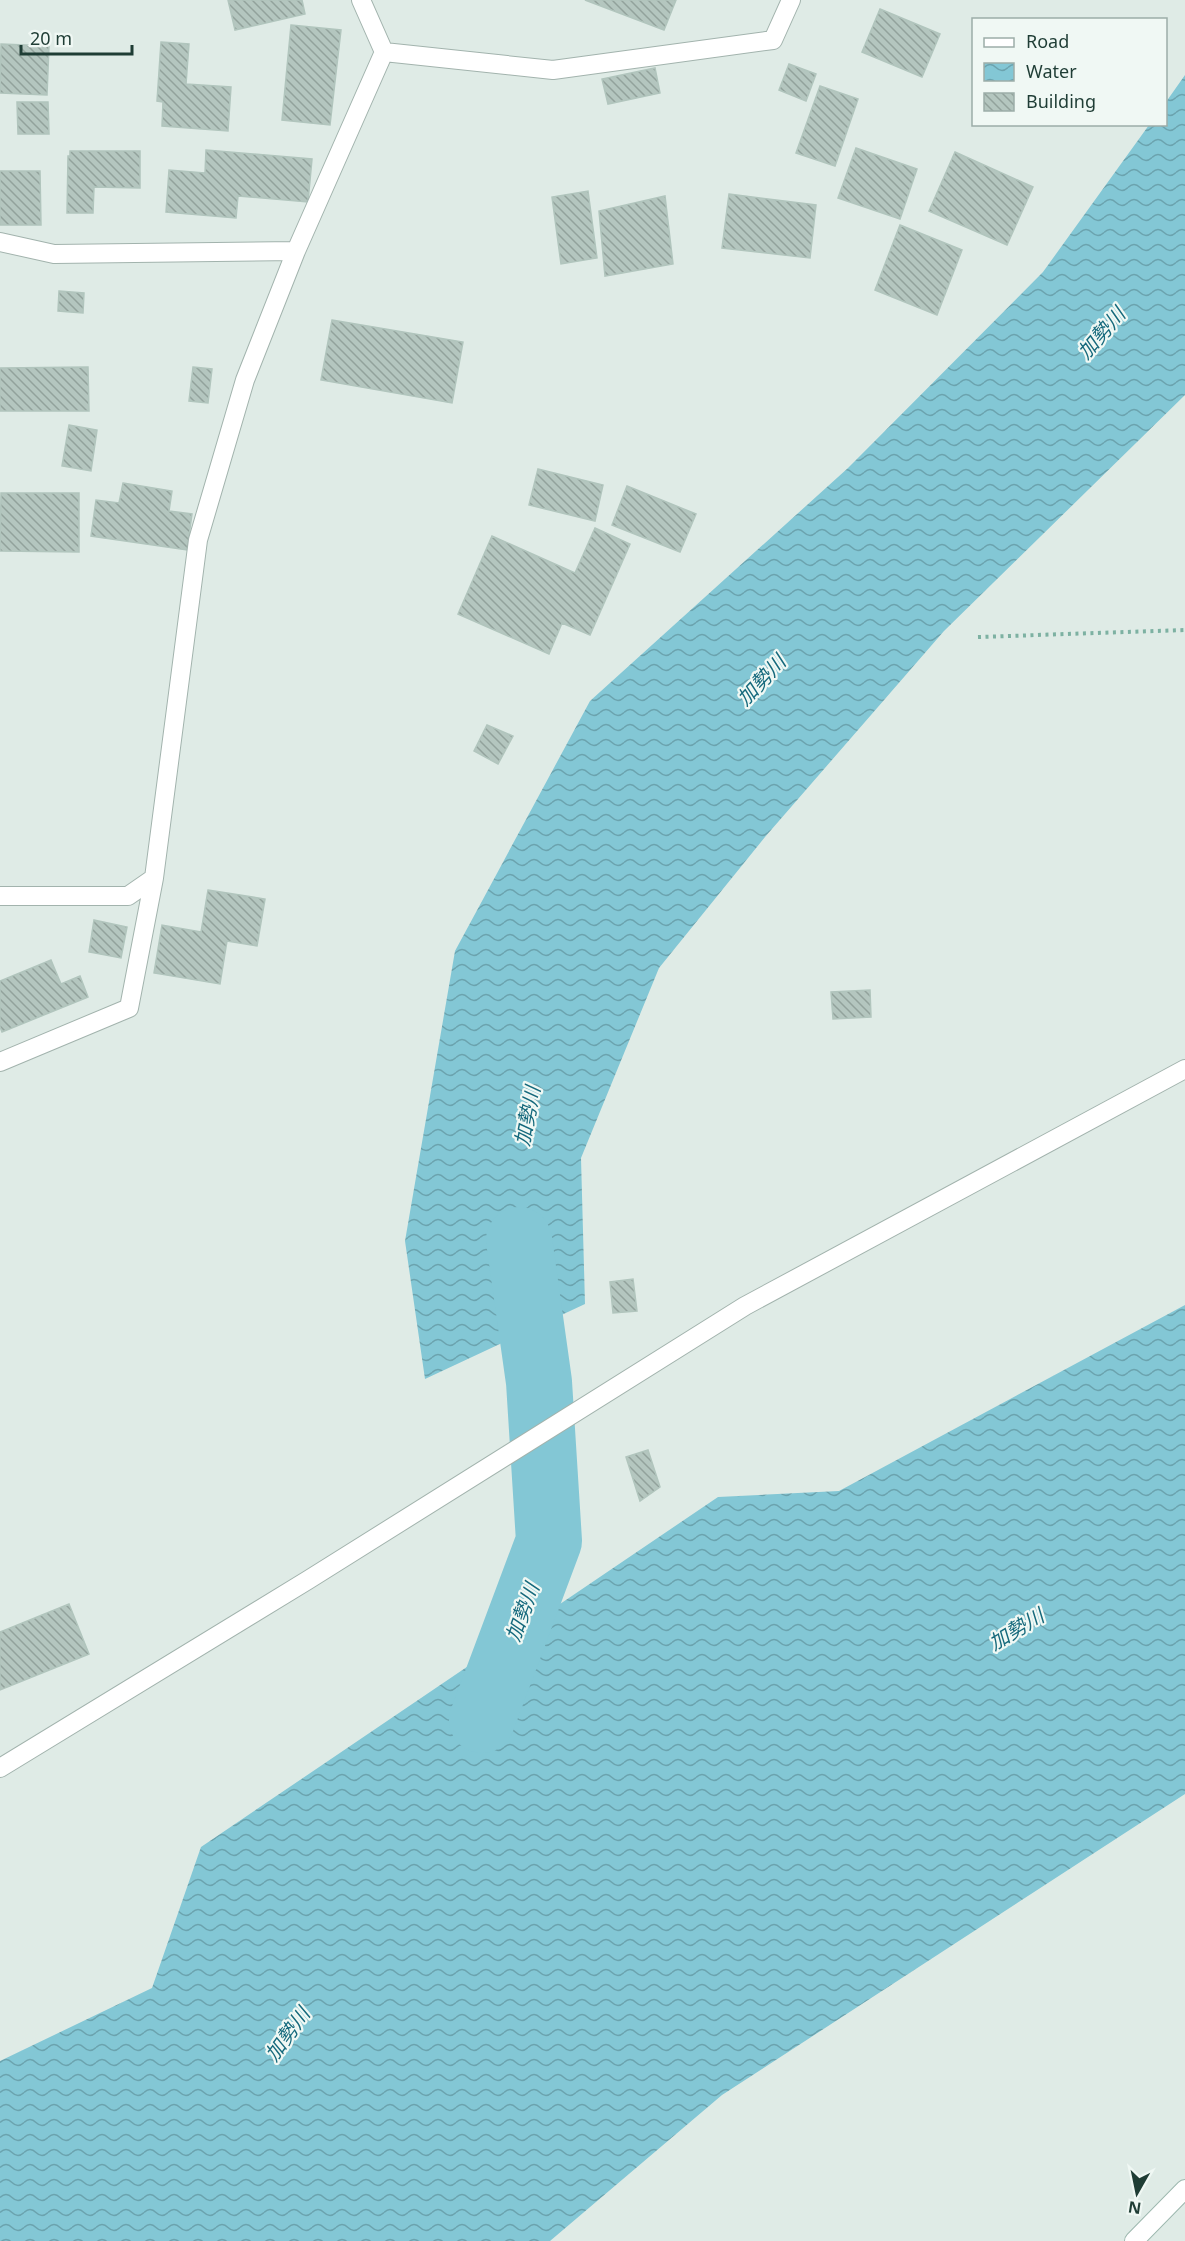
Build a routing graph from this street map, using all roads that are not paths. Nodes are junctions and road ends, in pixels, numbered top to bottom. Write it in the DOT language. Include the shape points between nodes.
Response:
graph roads {
  1 [pos="361,0"];
  2 [pos="791,0"];
  3 [pos="384,52"];
  4 [pos="0,242"];
  5 [pos="296,251"];
  6 [pos="154,878"];
  7 [pos="0,896"];
  8 [pos="0,1062"];
  9 [pos="1185,1069"];
  10 [pos="0,1768"];
  11 [pos="1185,2189"];
  12 [pos="1134,2241"];
  1 -- 3 [label="street"];
  2 -- 3 [label="street" via="773,40 553,70"];
  3 -- 5 [label="street"];
  4 -- 5 [label="street" via="54,254"];
  5 -- 6 [label="street" via="245,380 198,540"];
  6 -- 7 [label="street" via="128,896"];
  6 -- 8 [label="street" via="129,1008"];
  9 -- 10 [label="street" via="745,1306"];
  11 -- 12 [label="street"];
}
